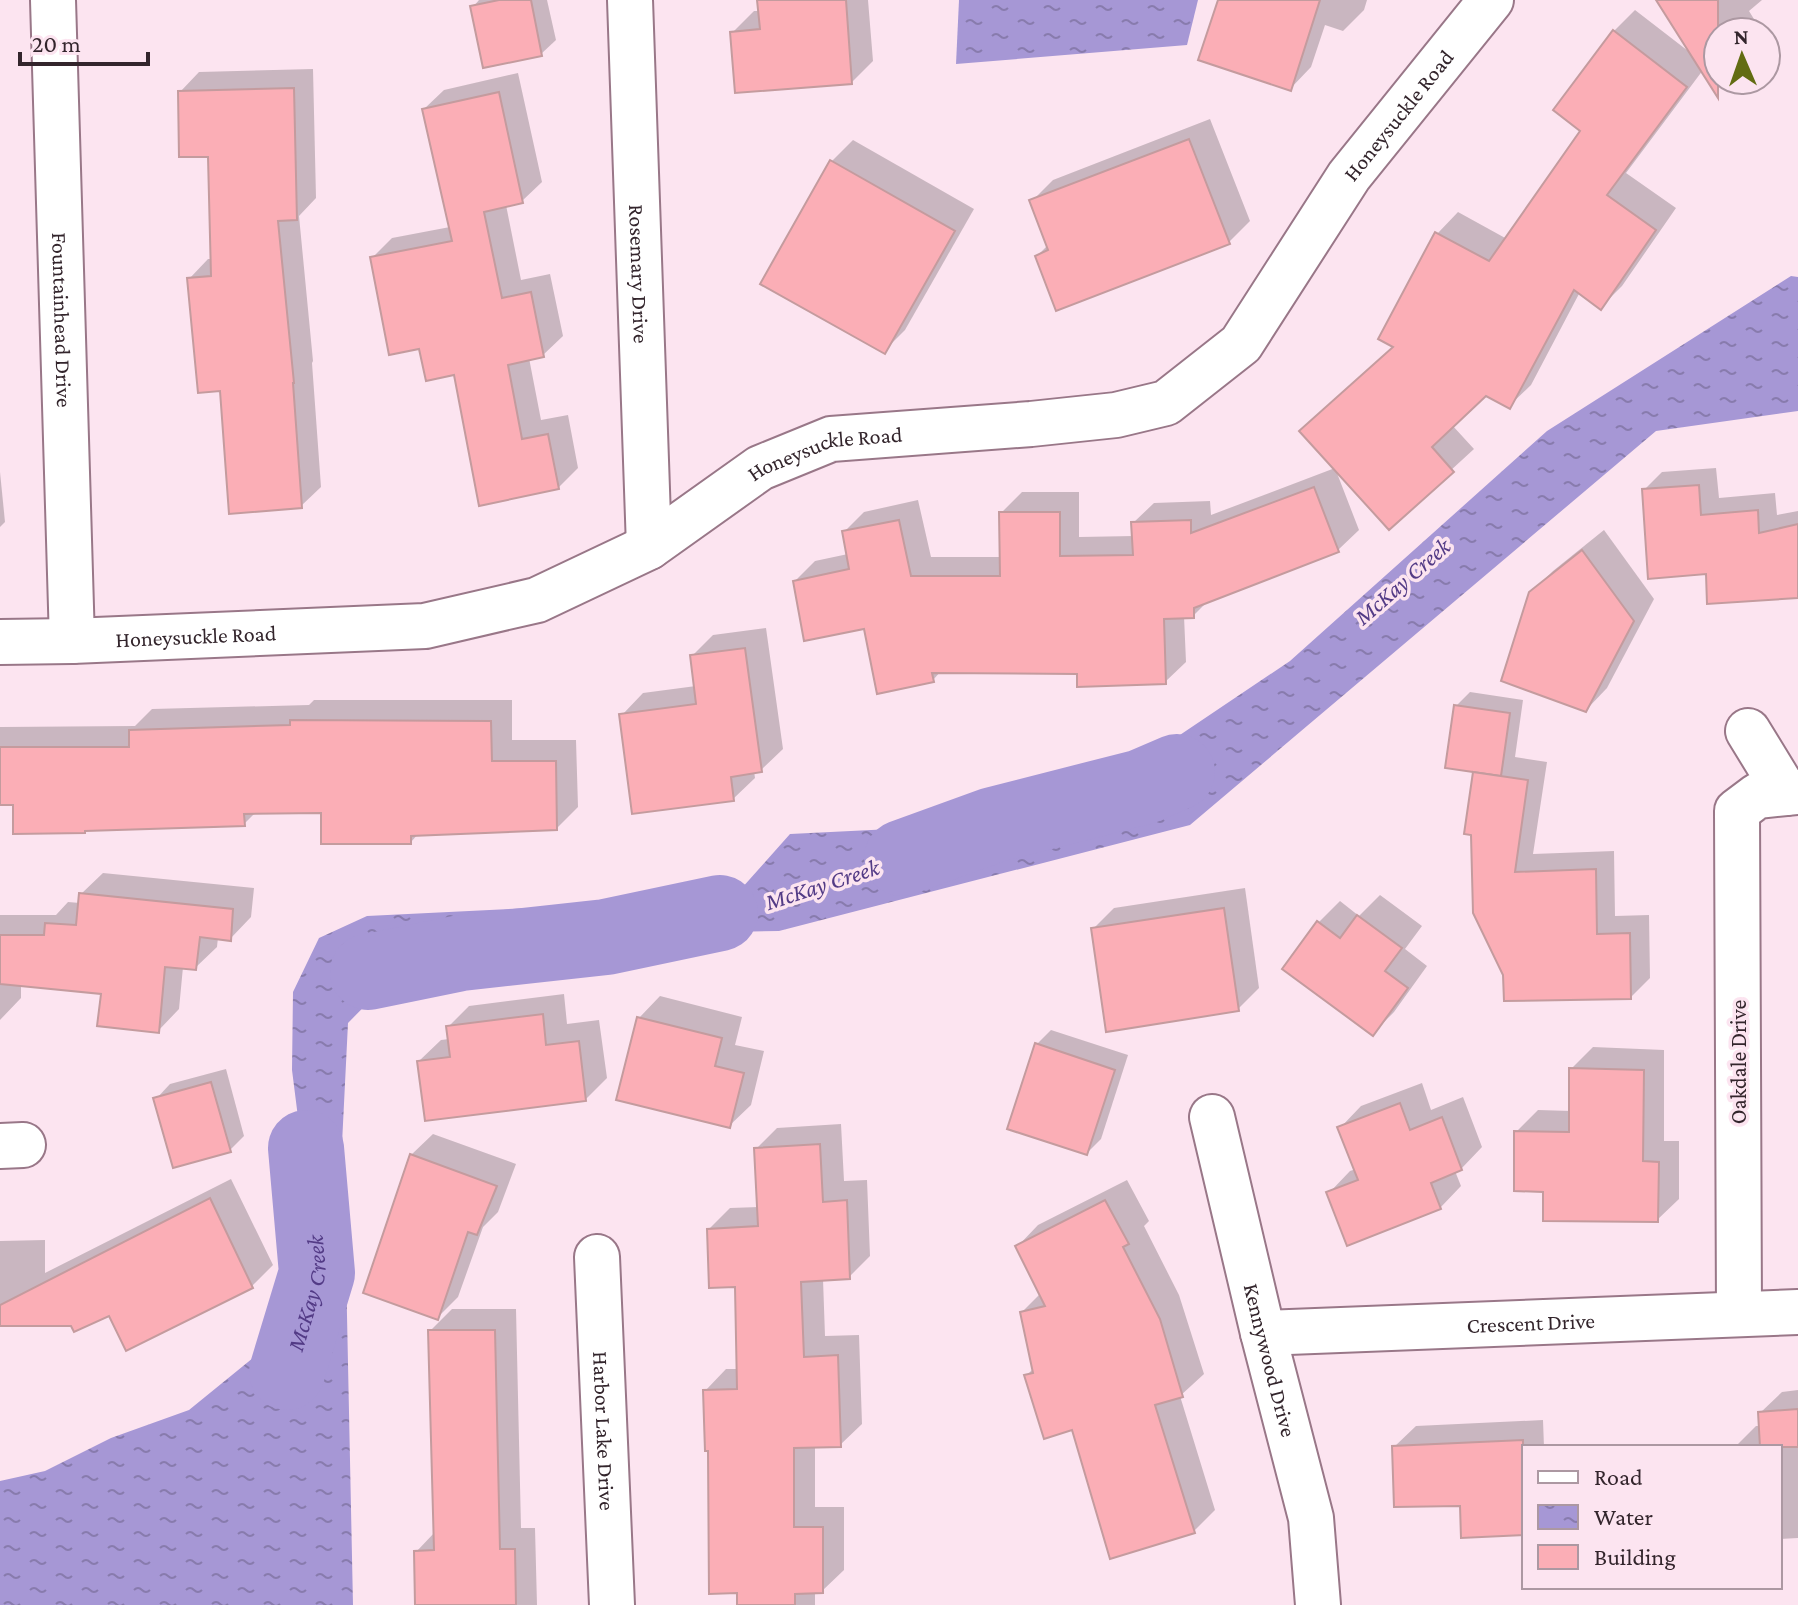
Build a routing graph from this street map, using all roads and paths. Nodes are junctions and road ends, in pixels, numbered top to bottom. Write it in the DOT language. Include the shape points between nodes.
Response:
graph roads {
  1 [pos="53,0"];
  2 [pos="630,0"];
  3 [pos="1491,0"];
  4 [pos="649,547"];
  5 [pos="72,641"];
  6 [pos="0,642"];
  7 [pos="1748,731"];
  8 [pos="1792,792"];
  9 [pos="1212,1117"];
  10 [pos="597,1257"];
  11 [pos="1798,1312"];
  12 [pos="1739,1313"];
  13 [pos="1263,1333"];
  14 [pos="612,1605"];
  15 [pos="1318,1605"];
  1 -- 5 [label="street, Fountainhead Drive"];
  2 -- 4 [label="street, Rosemary Drive"];
  3 -- 4 [label="street, Honeysuckle Road" via="1349,176 1241,344 1166,403 1116,415 831,439 760,468"];
  4 -- 5 [label="street, Honeysuckle Road" via="537,600 425,626"];
  5 -- 6 [label="street, Honeysuckle Road"];
  7 -- 8 [label="street"];
  8 -- 12 [label="street, Oakdale Drive" via="1757,796 1737,811"];
  9 -- 13 [label="street, Kennywood Drive"];
  10 -- 14 [label="street, Harbor Lake Drive"];
  11 -- 12 [label="street, Crescent Drive"];
  12 -- 13 [label="street, Crescent Drive"];
  13 -- 15 [label="street, Kennywood Drive" via="1311,1518"];
}
